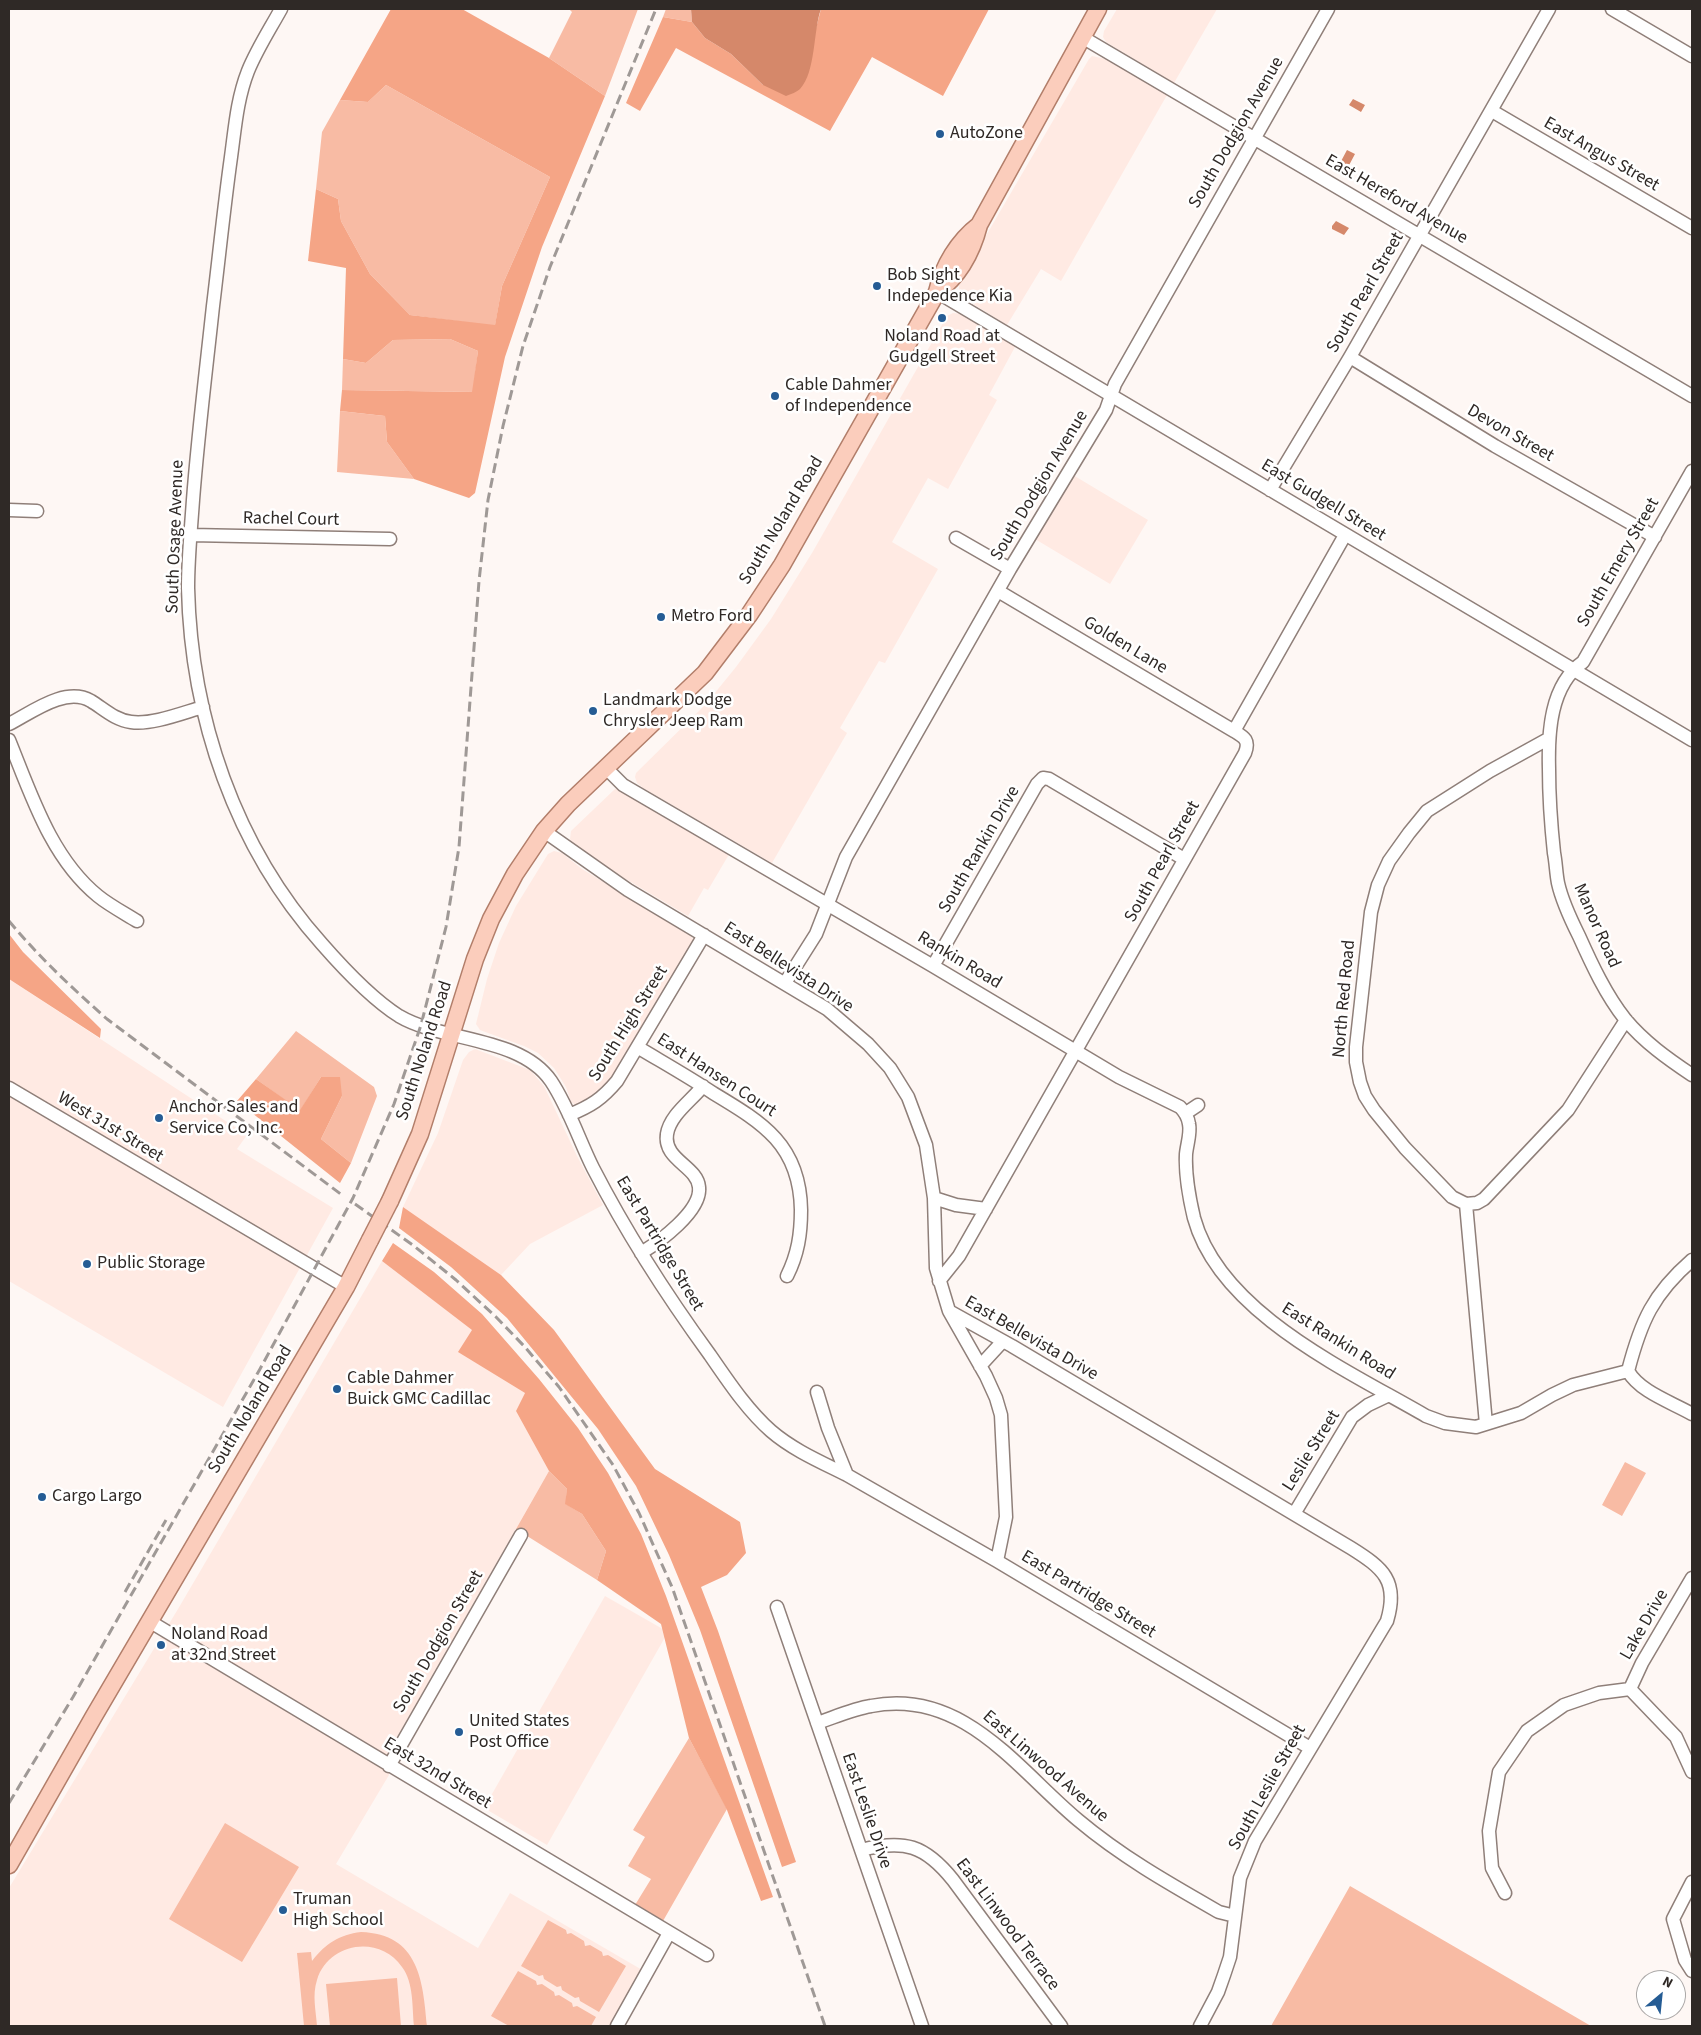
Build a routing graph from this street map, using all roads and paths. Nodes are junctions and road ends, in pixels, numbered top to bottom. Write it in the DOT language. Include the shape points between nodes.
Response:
graph roads {
  1 [pos="281,9"];
  2 [pos="1098,9"];
  3 [pos="1328,9"];
  4 [pos="1549,9"];
  5 [pos="1612,9"];
  6 [pos="1082,37"];
  7 [pos="1692,56"];
  8 [pos="1492,111"];
  9 [pos="1254,138"];
  10 [pos="1692,228"];
  11 [pos="1420,234"];
  12 [pos="937,292"];
  13 [pos="1350,357"];
  14 [pos="1111,395"];
  15 [pos="1692,396"];
  16 [pos="1692,471"];
  17 [pos="1270,490"];
  18 [pos="9,510"];
  19 [pos="37,511"];
  20 [pos="190,535"];
  21 [pos="1345,535"];
  22 [pos="1655,537"];
  23 [pos="956,538"];
  24 [pos="390,539"];
  25 [pos="1010,569"];
  26 [pos="998,591"];
  27 [pos="1572,669"];
  28 [pos="203,708"];
  29 [pos="9,724"];
  30 [pos="1234,731"];
  31 [pos="1548,739"];
  32 [pos="9,740"];
  33 [pos="1692,740"];
  34 [pos="606,768"];
  35 [pos="544,831"];
  36 [pos="1184,859"];
  37 [pos="827,903"];
  38 [pos="137,921"];
  39 [pos="704,935"];
  40 [pos="934,966"];
  41 [pos="785,983"];
  42 [pos="1626,1020"];
  43 [pos="452,1034"];
  44 [pos="638,1048"];
  45 [pos="1077,1052"];
  46 [pos="1692,1075"];
  47 [pos="703,1086"];
  48 [pos="9,1088"];
  49 [pos="1198,1106"];
  50 [pos="1186,1113"];
  51 [pos="569,1115"];
  52 [pos="934,1198"];
  53 [pos="1466,1204"];
  54 [pos="986,1209"];
  55 [pos="641,1253"];
  56 [pos="1692,1260"];
  57 [pos="788,1276"];
  58 [pos="939,1281"];
  59 [pos="346,1287"];
  60 [pos="949,1311"];
  61 [pos="1003,1341"];
  62 [pos="980,1366"];
  63 [pos="1628,1371"];
  64 [pos="817,1392"];
  65 [pos="1389,1395"];
  66 [pos="1692,1414"];
  67 [pos="1486,1424"];
  68 [pos="847,1475"];
  69 [pos="1294,1514"];
  70 [pos="521,1535"];
  71 [pos="997,1561"];
  72 [pos="1387,1578"];
  73 [pos="1692,1578"];
  74 [pos="777,1608"];
  75 [pos="149,1621"];
  76 [pos="1630,1689"];
  77 [pos="817,1723"];
  78 [pos="1310,1748"];
  79 [pos="388,1766"];
  80 [pos="1692,1772"];
  81 [pos="861,1850"];
  82 [pos="9,1865"];
  83 [pos="1692,1882"];
  84 [pos="1505,1893"];
  85 [pos="1235,1916"];
  86 [pos="669,1933"];
  87 [pos="707,1956"];
  88 [pos="1692,1971"];
  89 [pos="617,2026"];
  90 [pos="922,2026"];
  91 [pos="1061,2026"];
  92 [pos="1200,2026"];
  1 -- 20 [label="street, South Osage Avenue" via="251,64 239,99"];
  2 -- 6 [label="main road, South Noland Road"];
  3 -- 9 [label="street, South Dodgion Avenue"];
  4 -- 8 [label="street, South Pearl Street"];
  5 -- 7 [label="street"];
  6 -- 9 [label="street, East Hereford Avenue"];
  6 -- 12 [label="main road, South Noland Road" via="979,225 971,249 951,282"];
  8 -- 10 [label="street, East Angus Street"];
  8 -- 11 [label="street, South Pearl Street"];
  9 -- 11 [label="street, East Hereford Avenue"];
  9 -- 14 [label="street, South Dodgion Avenue"];
  11 -- 13 [label="street, South Pearl Street"];
  11 -- 15 [label="street, East Hereford Avenue"];
  12 -- 14 [label="street, East Gudgell Street"];
  12 -- 34 [label="main road, South Noland Road" via="782,565 749,615 705,673"];
  13 -- 17 [label="street, South Pearl Street"];
  13 -- 22 [label="street, Devon Street" via="1495,446"];
  14 -- 17 [label="street, East Gudgell Street"];
  14 -- 25 [label="street, South Dodgion Avenue" via="1106,410"];
  16 -- 22 [label="street, South Emery Street"];
  17 -- 21 [label="street, East Gudgell Street"];
  18 -- 19 [label="street"];
  20 -- 24 [label="street, Rachel Court"];
  20 -- 28 [label="street, South Osage Avenue" via="190,629"];
  21 -- 27 [label="street, East Gudgell Street"];
  21 -- 30 [label="street"];
  22 -- 27 [label="street, South Emery Street" via="1583,662"];
  23 -- 25 [label="street"];
  25 -- 26 [label="street, South Dodgion Avenue"];
  26 -- 30 [label="street, Golden Lane"];
  26 -- 37 [label="street, South Dodgion Avenue" via="846,857"];
  27 -- 31 [label="street, Manor Road" via="1555,704"];
  27 -- 33 [label="street, East Gudgell Street"];
  28 -- 29 [label="street" via="150,721 132,722 114,718 89,700 68,697"];
  28 -- 43 [label="street, South Osage Avenue" via="217,762 235,810 280,889 320,942 362,985 399,1016"];
  30 -- 36 [label="street, South Pearl Street" via="1246,738 1247,747"];
  31 -- 42 [label="street, Manor Road" via="1549,811 1558,884 1589,958"];
  31 -- 53 [label="street, North Red Road" via="1428,811 1389,861 1370,912 1356,1047 1360,1082 1374,1110 1404,1148 1452,1197"];
  32 -- 38 [label="street" via="40,815 73,871 98,896"];
  34 -- 35 [label="main road, South Noland Road"];
  34 -- 37 [label="street, Rankin Road" via="624,785"];
  35 -- 39 [label="street, East Bellevista Drive" via="628,890"];
  35 -- 43 [label="main road, South Noland Road" via="515,874 491,919"];
  36 -- 40 [label="street, South Rankin Drive" via="1049,779 1042,778"];
  36 -- 45 [label="street, South Pearl Street"];
  37 -- 40 [label="street, Rankin Road"];
  37 -- 41 [label="street, South Dodgion Avenue" via="816,934"];
  39 -- 41 [label="street, East Bellevista Drive"];
  39 -- 44 [label="street, South High Street"];
  40 -- 45 [label="street, Rankin Road"];
  41 -- 52 [label="street, East Bellevista Drive" via="827,1009 890,1068 908,1097 921,1130"];
  42 -- 46 [label="street, Manor Road" via="1648,1043"];
  42 -- 53 [label="street" via="1568,1110 1484,1199"];
  43 -- 51 [label="street, East Partridge Street" via="514,1053 540,1069 549,1077"];
  43 -- 59 [label="main road, South Noland Road, bridge" via="420,1134"];
  44 -- 47 [label="street, East Hansen Court"];
  44 -- 51 [label="street, South High Street" via="604,1097"];
  45 -- 50 [label="street, Rankin Road"];
  45 -- 54 [label="street, South Pearl Street"];
  47 -- 55 [label="street" via="674,1118 666,1140 672,1155 689,1170 700,1186 698,1198 682,1220"];
  47 -- 57 [label="street, East Hansen Court" via="768,1129 781,1144 795,1171 801,1195 800,1244"];
  48 -- 59 [label="street, West 31st Street"];
  49 -- 50 [label="street"];
  50 -- 65 [label="street, East Rankin Road" via="1190,1125 1187,1181 1194,1219 1216,1266 1232,1286 1273,1323"];
  51 -- 55 [label="street, East Partridge Street" via="591,1165"];
  52 -- 54 [label="street"];
  52 -- 58 [label="street, East Bellevista Drive"];
  53 -- 67 [label="street"];
  54 -- 58 [label="street, South Pearl Street" via="959,1256"];
  55 -- 68 [label="street, East Partridge Street" via="676,1308 749,1407 771,1431"];
  56 -- 63 [label="street" via="1671,1279 1653,1303 1637,1338"];
  58 -- 60 [label="street, East Bellevista Drive"];
  59 -- 75 [label="main road, South Noland Road"];
  60 -- 61 [label="street, East Bellevista Drive"];
  60 -- 62 [label="street"];
  61 -- 62 [label="street"];
  61 -- 69 [label="street, East Bellevista Drive"];
  62 -- 71 [label="street" via="996,1398 1003,1437 1006,1518"];
  63 -- 66 [label="street" via="1645,1388"];
  63 -- 67 [label="street, East Rankin Road" via="1574,1385 1521,1413"];
  64 -- 68 [label="street"];
  65 -- 67 [label="street, East Rankin Road" via="1445,1423 1476,1427"];
  65 -- 69 [label="street, Leslie Street" via="1352,1417"];
  68 -- 71 [label="street, East Partridge Street"];
  69 -- 72 [label="street, East Bellevista Drive" via="1370,1560"];
  70 -- 79 [label="street, South Dodgion Street"];
  71 -- 78 [label="street, East Partridge Street"];
  72 -- 78 [label="street, South Leslie Street" via="1392,1594 1386,1621"];
  73 -- 76 [label="street, Lake Drive"];
  74 -- 77 [label="street, East Leslie Drive"];
  75 -- 79 [label="street, East 32nd Street"];
  75 -- 82 [label="main road, South Noland Road"];
  76 -- 80 [label="street" via="1676,1737"];
  76 -- 84 [label="street" via="1599,1693 1564,1705 1527,1731 1503,1766 1489,1831 1492,1868"];
  77 -- 81 [label="street, East Leslie Drive"];
  77 -- 85 [label="street, East Linwood Avenue" via="890,1703 924,1706 954,1716 991,1739 1062,1806 1145,1870 1218,1912"];
  78 -- 85 [label="street, South Leslie Street" via="1255,1840 1240,1878"];
  79 -- 86 [label="street, East 32nd Street"];
  81 -- 90 [label="street, East Leslie Drive"];
  81 -- 91 [label="street, East Linwood Terrace" via="900,1844 916,1848 933,1858 953,1880"];
  83 -- 88 [label="street" via="1673,1919 1685,1960"];
  85 -- 92 [label="street, South Leslie Street" via="1230,1957 1218,1992"];
  86 -- 87 [label="street, East 32nd Street"];
  86 -- 89 [label="street"];
}
